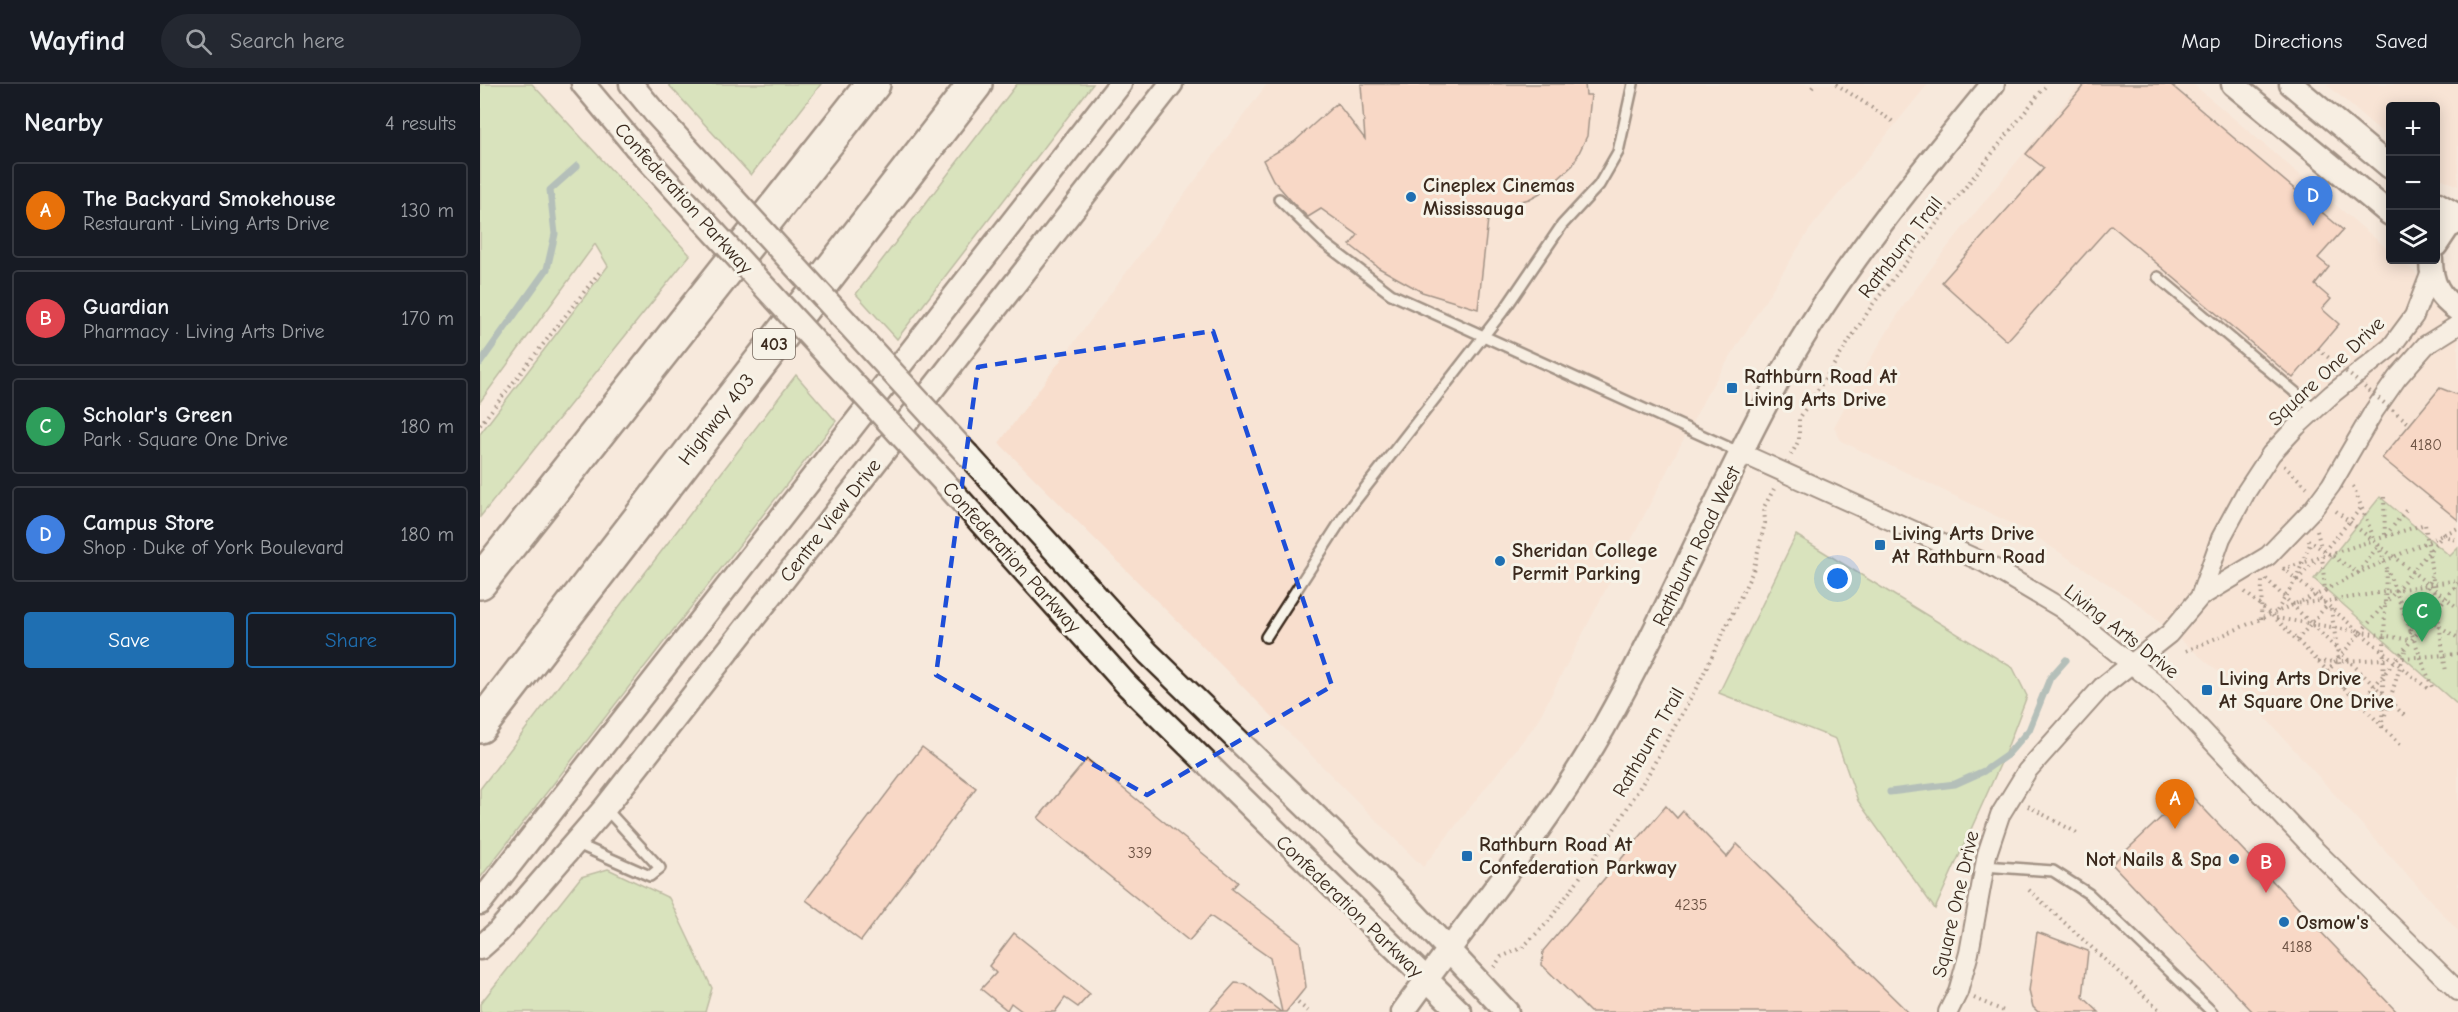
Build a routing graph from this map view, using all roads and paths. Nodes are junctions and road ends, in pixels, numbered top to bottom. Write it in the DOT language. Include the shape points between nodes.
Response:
graph roads {
  1 [pos="583,84"];
  2 [pos="631,84"];
  3 [pos="873,84"];
  4 [pos="975,84"];
  5 [pos="1120,84"];
  6 [pos="1171,84"];
  7 [pos="1633,84"];
  8 [pos="1836,84"];
  9 [pos="1993,84"];
  10 [pos="2047,84"];
  11 [pos="2233,84"];
  12 [pos="2291,84"];
  13 [pos="1895,123"];
  14 [pos="2386,163"];
  15 [pos="1279,199"];
  16 [pos="2440,205"];
  17 [pos="2386,210"];
  18 [pos="2458,216"];
  19 [pos="2458,222"];
  20 [pos="2440,239"];
  21 [pos="2431,266"];
  22 [pos="602,269"];
  23 [pos="2158,277"];
  24 [pos="2458,310"];
  25 [pos="2458,326"];
  26 [pos="1483,335"];
  27 [pos="2318,349"];
  28 [pos="2315,409"];
  29 [pos="480,425"];
  30 [pos="2411,425"];
  31 [pos="1799,440"];
  32 [pos="1741,453"];
  33 [pos="2271,454"];
  34 [pos="2352,483"];
  35 [pos="2384,497"];
  36 [pos="1768,499"];
  37 [pos="2321,499"];
  38 [pos="2361,507"];
  39 [pos="2407,509"];
  40 [pos="2349,521"];
  41 [pos="2458,528"];
  42 [pos="2317,530"];
  43 [pos="2443,535"];
  44 [pos="2385,536"];
  45 [pos="2458,541"];
  46 [pos="2375,542"];
  47 [pos="2428,542"];
  48 [pos="2323,549"];
  49 [pos="2429,552"];
  50 [pos="2330,554"];
  51 [pos="2268,556"];
  52 [pos="2320,557"];
  53 [pos="2395,557"];
  54 [pos="2304,562"];
  55 [pos="2385,564"];
  56 [pos="2283,569"];
  57 [pos="2412,571"];
  58 [pos="2257,572"];
  59 [pos="2358,573"];
  60 [pos="2297,580"];
  61 [pos="2458,581"];
  62 [pos="480,582"];
  63 [pos="2432,586"];
  64 [pos="2241,587"];
  65 [pos="2395,590"];
  66 [pos="2325,591"];
  67 [pos="2385,592"];
  68 [pos="2313,594"];
  69 [pos="2200,597"];
  70 [pos="2285,598"];
  71 [pos="2446,598"];
  72 [pos="2398,600"];
  73 [pos="2385,603"];
  74 [pos="2292,604"];
  75 [pos="2326,604"];
  76 [pos="2262,607"];
  77 [pos="2437,607"];
  78 [pos="2458,608"];
  79 [pos="2277,612"];
  80 [pos="2418,613"];
  81 [pos="2274,616"];
  82 [pos="2262,619"];
  83 [pos="2428,619"];
  84 [pos="2312,624"];
  85 [pos="2334,627"];
  86 [pos="2440,627"];
  87 [pos="2360,632"];
  88 [pos="2410,634"];
  89 [pos="2384,635"];
  90 [pos="1266,637"];
  91 [pos="2458,638"];
  92 [pos="2297,640"];
  93 [pos="2412,640"];
  94 [pos="2337,647"];
  95 [pos="2406,648"];
  96 [pos="2186,651"];
  97 [pos="2384,652"];
  98 [pos="2343,654"];
  99 [pos="2444,654"];
  100 [pos="2458,654"];
  101 [pos="2419,657"];
  102 [pos="2403,658"];
  103 [pos="2384,659"];
  104 [pos="2338,660"];
  105 [pos="2392,660"];
  106 [pos="2349,661"];
  107 [pos="2132,662"];
  108 [pos="2318,662"];
  109 [pos="2401,667"];
  110 [pos="2327,672"];
  111 [pos="2446,672"];
  112 [pos="2384,674"];
  113 [pos="2375,685"];
  114 [pos="2343,688"];
  115 [pos="2384,695"];
  116 [pos="2390,701"];
  117 [pos="2359,705"];
  118 [pos="2407,718"];
  119 [pos="2383,722"];
  120 [pos="480,726"];
  121 [pos="2382,729"];
  122 [pos="2402,746"];
  123 [pos="2011,796"];
  124 [pos="605,808"];
  125 [pos="2079,834"];
  126 [pos="574,843"];
  127 [pos="1984,866"];
  128 [pos="2029,890"];
  129 [pos="480,903"];
  130 [pos="480,948"];
  131 [pos="1447,948"];
  132 [pos="1495,965"];
  133 [pos="1426,979"];
  134 [pos="2458,991"];
  135 [pos="1958,992"];
  136 [pos="1298,1004"];
  137 [pos="1308,1011"];
  138 [pos="1403,1012"];
  139 [pos="1460,1012"];
  140 [pos="1507,1012"];
  141 [pos="1948,1012"];
  142 [pos="2006,1012"];
  143 [pos="2162,1012"];
  144 [pos="2212,1012"];
  1 -- 133 [label="street, Confederation Parkway, bridge" via="635,146 1135,694"];
  2 -- 131 [label="street, Confederation Parkway, bridge" via="1148,653"];
  3 -- 62 [label="highway"];
  4 -- 120 [label="highway, Highway 403 / 403"];
  5 -- 129 [label="street, Centre View Drive"];
  6 -- 124 [label="street, Centre View Drive"];
  7 -- 26 [label="lane" via="1625,132 1609,169 1562,225 1528,278"];
  8 -- 13 [label="path"];
  9 -- 32 [label="street, Rathburn Road West" via="1838,287 1784,370"];
  10 -- 31 [label="path, Rathburn Trail" via="1873,304 1799,419"];
  11 -- 17 [label="street"];
  12 -- 14 [label="street"];
  15 -- 26 [label="lane" via="1324,243 1391,294"];
  16 -- 18 [label="street"];
  19 -- 20 [label="street"];
  21 -- 24 [label="street" via="2436,288"];
  21 -- 28 [label="street, Square One Drive" via="2414,316 2391,347"];
  22 -- 29 [label="path"];
  23 -- 28 [label="lane"];
  25 -- 37 [label="street, Square One Drive" via="2426,345 2397,378"];
  26 -- 32 [label="lane"];
  26 -- 90 [label="lane" via="1348,510"];
  27 -- 30 [label="path, bridge"];
  28 -- 33 [label="street, Square One Drive"];
  32 -- 107 [label="street, Living Arts Drive" via="1985,563 2061,608"];
  32 -- 131 [label="street, Rathburn Road West" via="1603,728 1555,806"];
  33 -- 37 [label="path"];
  33 -- 69 [label="street, Square One Drive" via="2221,538"];
  34 -- 38 [label="path"];
  35 -- 44 [label="path"];
  36 -- 132 [label="path, Rathburn Trail" via="1753,571 1700,681 1650,771 1548,922 1522,948 1501,957"];
  37 -- 40 [label="path"];
  37 -- 51 [label="street, Square One Drive"];
  38 -- 40 [label="path"];
  38 -- 46 [label="path"];
  39 -- 44 [label="path"];
  40 -- 46 [label="path"];
  40 -- 48 [label="path"];
  41 -- 43 [label="path"];
  42 -- 48 [label="path"];
  43 -- 45 [label="path"];
  43 -- 47 [label="path"];
  43 -- 49 [label="path"];
  44 -- 46 [label="path"];
  44 -- 47 [label="path" via="2425,524"];
  46 -- 50 [label="path"];
  46 -- 53 [label="path"];
  46 -- 55 [label="path"];
  46 -- 59 [label="path"];
  47 -- 49 [label="path"];
  47 -- 53 [label="path"];
  48 -- 50 [label="path"];
  48 -- 54 [label="path" via="2309,541"];
  49 -- 57 [label="path"];
  49 -- 63 [label="path"];
  50 -- 52 [label="path"];
  50 -- 59 [label="path"];
  51 -- 56 [label="path"];
  51 -- 58 [label="street, Square One Drive"];
  52 -- 54 [label="path"];
  52 -- 60 [label="path"];
  52 -- 66 [label="path"];
  53 -- 55 [label="path"];
  53 -- 57 [label="path"];
  54 -- 56 [label="path"];
  54 -- 60 [label="path"];
  55 -- 59 [label="path"];
  55 -- 65 [label="path"];
  55 -- 67 [label="path"];
  56 -- 60 [label="path"];
  57 -- 63 [label="path"];
  57 -- 65 [label="path"];
  58 -- 69 [label="street, Square One Drive"];
  58 -- 70 [label="path"];
  58 -- 76 [label="path"];
  59 -- 66 [label="path"];
  60 -- 68 [label="path"];
  60 -- 70 [label="path"];
  61 -- 63 [label="path"];
  61 -- 71 [label="path"];
  63 -- 65 [label="path"];
  63 -- 71 [label="path"];
  63 -- 77 [label="path"];
  63 -- 80 [label="path"];
  64 -- 76 [label="path"];
  65 -- 67 [label="path"];
  65 -- 72 [label="path"];
  65 -- 73 [label="path"];
  66 -- 68 [label="path"];
  67 -- 73 [label="path"];
  67 -- 75 [label="path"];
  68 -- 74 [label="path"];
  68 -- 75 [label="path"];
  69 -- 107 [label="street, Square One Drive" via="2169,634"];
  70 -- 74 [label="path"];
  70 -- 79 [label="path"];
  71 -- 77 [label="path"];
  71 -- 78 [label="path"];
  72 -- 80 [label="path"];
  72 -- 88 [label="path"];
  73 -- 87 [label="path"];
  73 -- 89 [label="path"];
  74 -- 75 [label="path"];
  74 -- 79 [label="path"];
  74 -- 84 [label="path"];
  75 -- 84 [label="path"];
  75 -- 85 [label="path"];
  75 -- 87 [label="path"];
  76 -- 81 [label="path"];
  76 -- 82 [label="path"];
  77 -- 83 [label="path"];
  77 -- 86 [label="path"];
  79 -- 81 [label="path"];
  80 -- 83 [label="path"];
  80 -- 88 [label="path"];
  81 -- 82 [label="path"];
  81 -- 84 [label="path"];
  81 -- 92 [label="path"];
  82 -- 96 [label="path"];
  83 -- 86 [label="path"];
  83 -- 93 [label="path"];
  84 -- 85 [label="path"];
  84 -- 92 [label="path"];
  84 -- 94 [label="path"];
  85 -- 87 [label="path"];
  85 -- 94 [label="path"];
  86 -- 91 [label="path"];
  86 -- 99 [label="path"];
  87 -- 89 [label="path"];
  87 -- 97 [label="path"];
  87 -- 98 [label="path"];
  88 -- 93 [label="path"];
  89 -- 93 [label="path"];
  89 -- 97 [label="path"];
  92 -- 108 [label="path"];
  93 -- 95 [label="path"];
  93 -- 101 [label="path"];
  94 -- 98 [label="path"];
  94 -- 104 [label="path"];
  95 -- 102 [label="path"];
  95 -- 105 [label="path"];
  97 -- 103 [label="path"];
  97 -- 105 [label="path"];
  98 -- 104 [label="path"];
  98 -- 106 [label="path"];
  99 -- 100 [label="path"];
  99 -- 101 [label="path"];
  99 -- 111 [label="path"];
  101 -- 102 [label="path"];
  101 -- 109 [label="path" via="2430,688"];
  102 -- 109 [label="path"];
  103 -- 105 [label="path"];
  103 -- 106 [label="path"];
  103 -- 112 [label="path"];
  104 -- 106 [label="path"];
  104 -- 108 [label="path"];
  104 -- 110 [label="path"];
  104 -- 114 [label="path"];
  105 -- 109 [label="path"];
  105 -- 112 [label="path"];
  106 -- 113 [label="path"];
  107 -- 123 [label="street, Square One Drive" via="2102,687 2027,771"];
  107 -- 134 [label="street, Living Arts Drive" via="2165,691 2309,844"];
  108 -- 110 [label="path"];
  109 -- 116 [label="path"];
  110 -- 114 [label="path"];
  112 -- 113 [label="path"];
  112 -- 115 [label="path"];
  113 -- 115 [label="path"];
  113 -- 117 [label="path"];
  114 -- 117 [label="path"];
  115 -- 116 [label="path"];
  115 -- 119 [label="path"];
  116 -- 118 [label="path"];
  116 -- 119 [label="path"];
  117 -- 121 [label="path"];
  119 -- 121 [label="path"];
  121 -- 122 [label="path"];
  123 -- 125 [label="path"];
  123 -- 127 [label="street, Square One Drive" via="2000,815"];
  124 -- 126 [label="street, Centre View Drive"];
  124 -- 126 [label="lane" via="660,868 657,873 650,876"];
  126 -- 130 [label="street, Centre View Drive"];
  127 -- 135 [label="street, Square One Drive"];
  127 -- 144 [label="lane" via="2053,871 2090,894"];
  128 -- 143 [label="path"];
  131 -- 133 [label="street, Rathburn Road West"];
  131 -- 140 [label="street, Confederation Parkway"];
  133 -- 138 [label="street, Rathburn Road West"];
  133 -- 139 [label="street, Confederation Parkway"];
  135 -- 141 [label="street, Square One Drive"];
  135 -- 142 [label="path"];
  136 -- 137 [label="path"];
}
